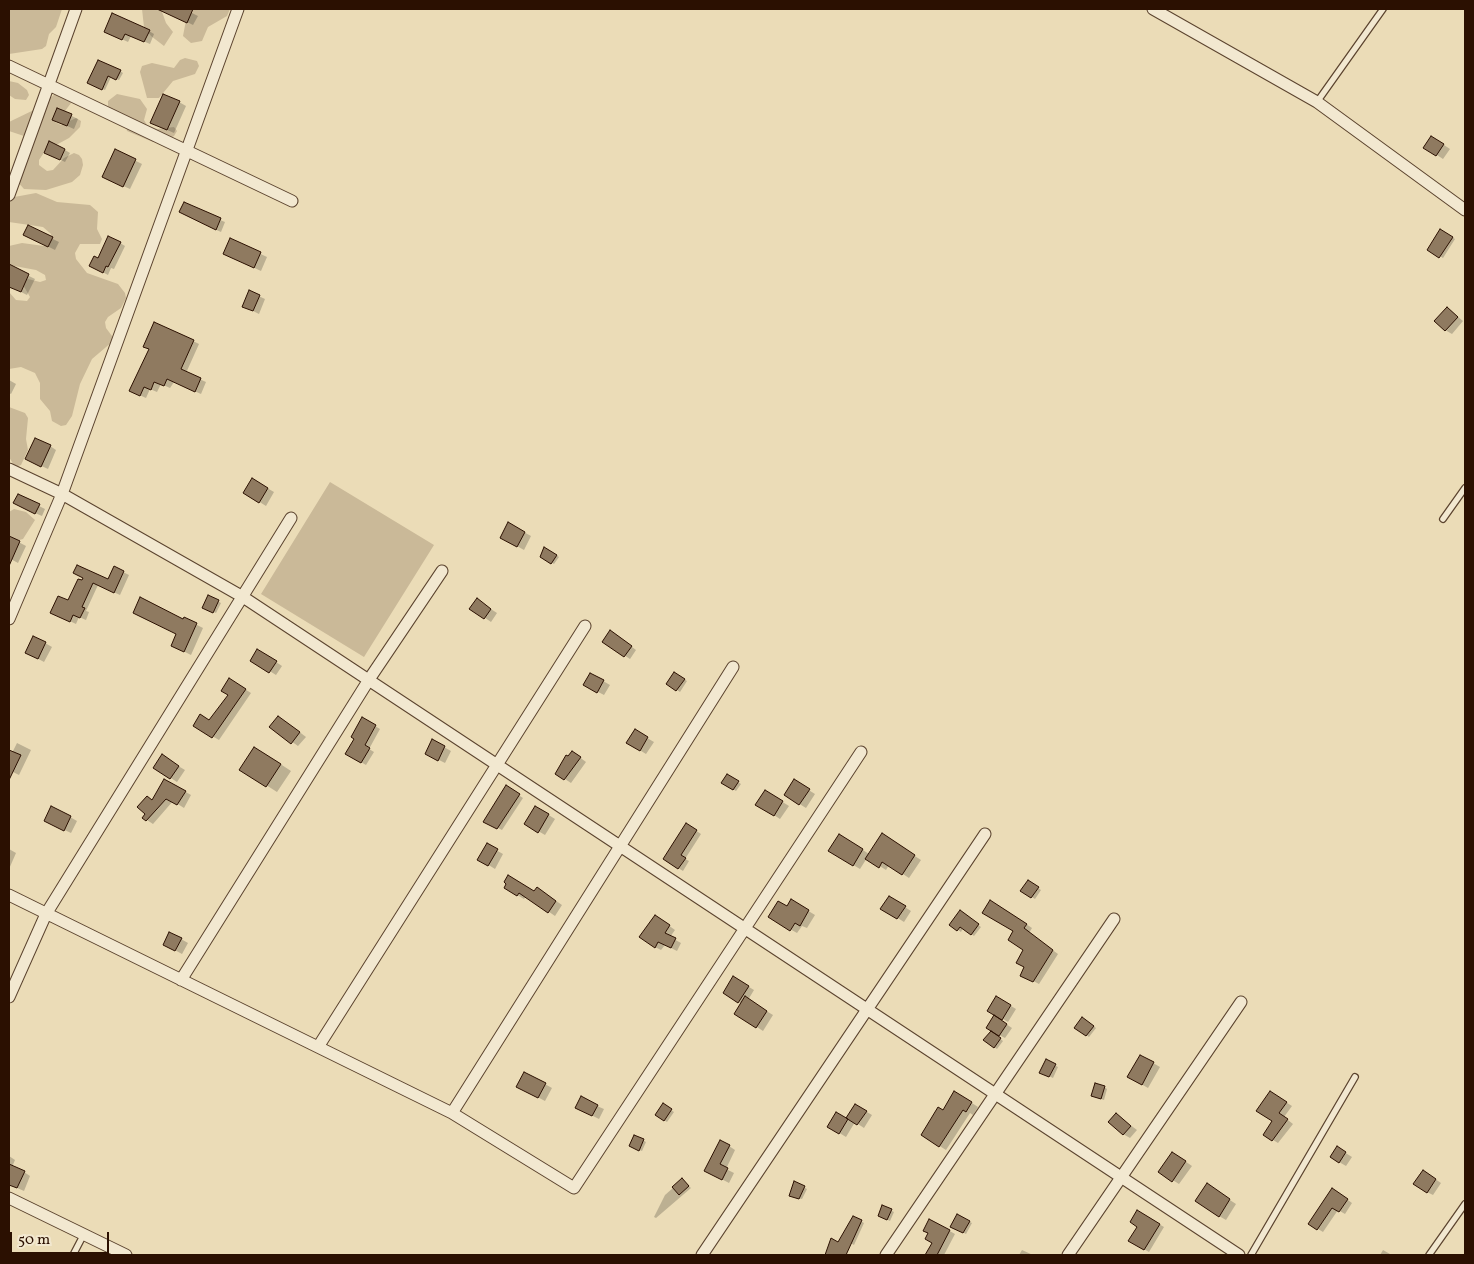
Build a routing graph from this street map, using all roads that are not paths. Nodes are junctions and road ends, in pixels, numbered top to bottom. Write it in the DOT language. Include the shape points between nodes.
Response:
graph roads {
  1 [pos="76,9"];
  2 [pos="238,9"];
  3 [pos="1153,9"];
  4 [pos="1383,9"];
  5 [pos="9,66"];
  6 [pos="48,85"];
  7 [pos="1317,102"];
  8 [pos="187,151"];
  9 [pos="9,195"];
  10 [pos="292,201"];
  11 [pos="1465,210"];
  12 [pos="9,469"];
  13 [pos="1465,488"];
  14 [pos="62,494"];
  15 [pos="291,518"];
  16 [pos="1443,519"];
  17 [pos="442,571"];
  18 [pos="243,597"];
  19 [pos="9,619"];
  20 [pos="584,626"];
  21 [pos="733,667"];
  22 [pos="370,678"];
  23 [pos="861,752"];
  24 [pos="497,763"];
  25 [pos="985,834"];
  26 [pos="621,845"];
  27 [pos="9,895"];
  28 [pos="46,914"];
  29 [pos="1114,919"];
  30 [pos="745,928"];
  31 [pos="181,980"];
  32 [pos="9,997"];
  33 [pos="1241,1002"];
  34 [pos="868,1009"];
  35 [pos="318,1047"];
  36 [pos="1355,1078"];
  37 [pos="996,1094"];
  38 [pos="452,1113"];
  39 [pos="1121,1177"];
  40 [pos="9,1198"];
  41 [pos="1465,1204"];
  42 [pos="84,1234"];
  43 [pos="73,1255"];
  44 [pos="126,1255"];
  45 [pos="702,1255"];
  46 [pos="886,1255"];
  47 [pos="1068,1255"];
  48 [pos="1239,1255"];
  49 [pos="1251,1255"];
  50 [pos="1429,1255"];
  1 -- 6 [label="street"];
  2 -- 8 [label="street"];
  3 -- 7 [label="street"];
  4 -- 7 [label="lane"];
  5 -- 6 [label="street"];
  6 -- 8 [label="street"];
  6 -- 9 [label="street"];
  7 -- 11 [label="street"];
  8 -- 10 [label="street"];
  8 -- 14 [label="street"];
  12 -- 14 [label="street"];
  13 -- 16 [label="lane"];
  14 -- 18 [label="street"];
  14 -- 19 [label="street"];
  15 -- 18 [label="street"];
  17 -- 22 [label="street"];
  18 -- 22 [label="street"];
  18 -- 28 [label="street"];
  20 -- 24 [label="street"];
  21 -- 26 [label="street"];
  22 -- 24 [label="street"];
  22 -- 31 [label="street"];
  23 -- 30 [label="street"];
  24 -- 26 [label="street"];
  24 -- 35 [label="street"];
  25 -- 34 [label="street"];
  26 -- 30 [label="street"];
  26 -- 38 [label="street"];
  27 -- 28 [label="street"];
  28 -- 31 [label="street"];
  28 -- 32 [label="street"];
  29 -- 37 [label="street"];
  30 -- 34 [label="street"];
  30 -- 38 [label="street" via="574,1188"];
  31 -- 35 [label="street"];
  33 -- 39 [label="street"];
  34 -- 37 [label="street"];
  34 -- 45 [label="street"];
  35 -- 38 [label="street"];
  36 -- 49 [label="lane"];
  37 -- 39 [label="street"];
  37 -- 46 [label="street"];
  39 -- 47 [label="street"];
  39 -- 48 [label="street"];
  40 -- 42 [label="street"];
  41 -- 50 [label="lane"];
  42 -- 43 [label="lane"];
  42 -- 44 [label="street"];
}
